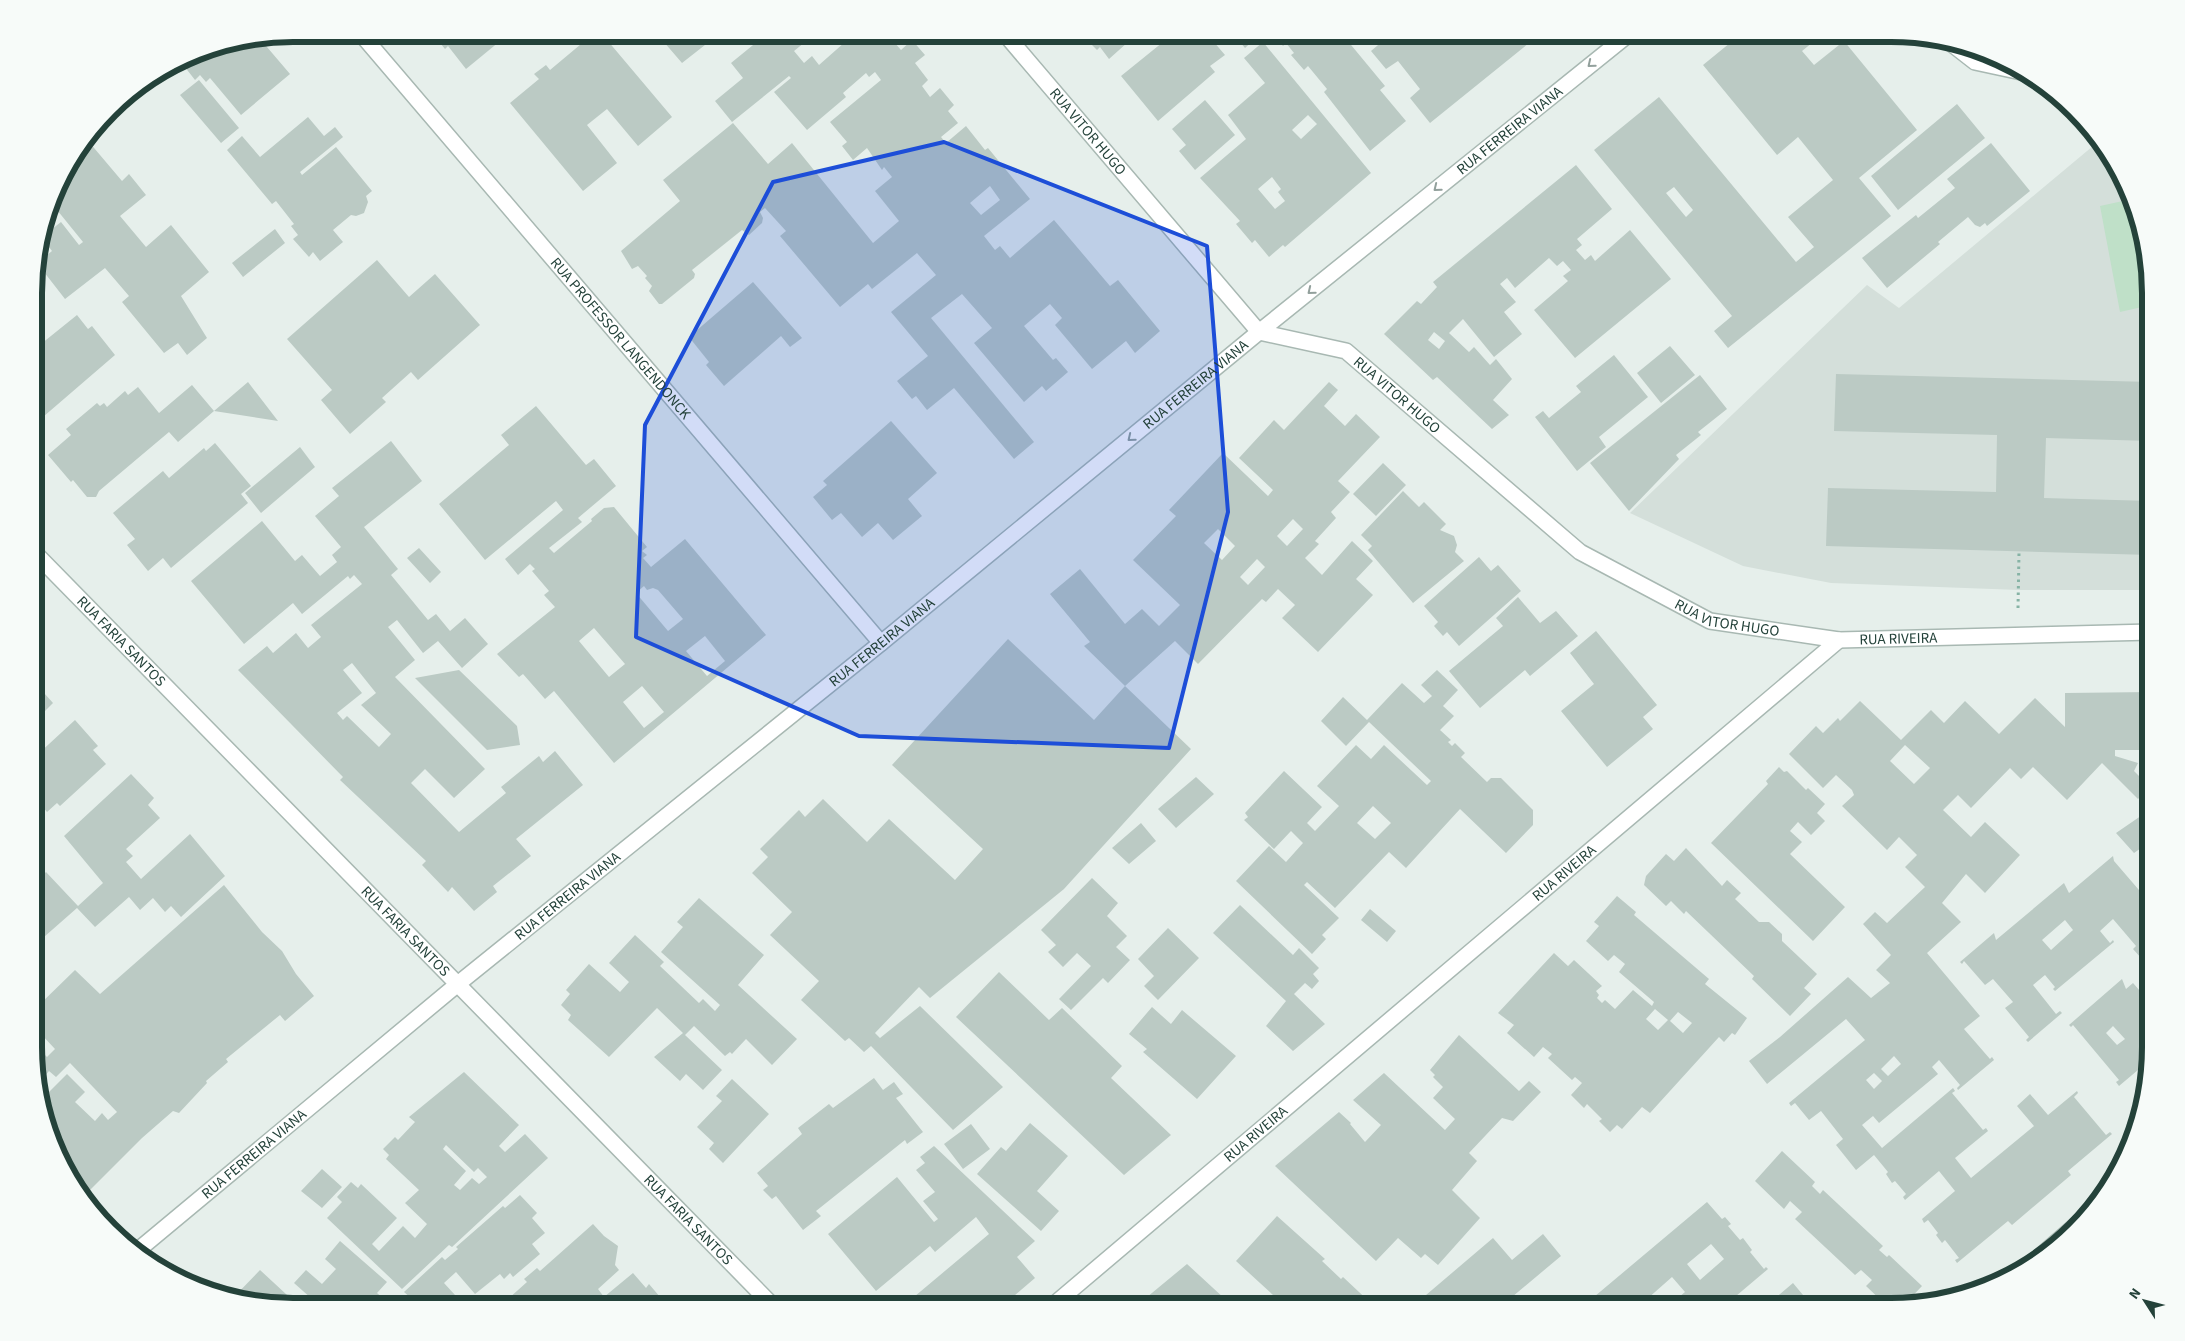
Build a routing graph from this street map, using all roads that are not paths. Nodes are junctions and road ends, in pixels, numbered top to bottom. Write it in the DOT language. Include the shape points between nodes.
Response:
graph roads {
  1 [pos="368,42"];
  2 [pos="1012,42"];
  3 [pos="1619,42"];
  4 [pos="1963,53"];
  5 [pos="2002,68"];
  6 [pos="1259,332"];
  7 [pos="42,560"];
  8 [pos="2142,632"];
  9 [pos="1838,640"];
  10 [pos="881,643"];
  11 [pos="459,983"];
  12 [pos="141,1247"];
  13 [pos="765,1298"];
  14 [pos="1062,1298"];
  1 -- 10 [label="street, RUA PROFESSOR LANGENDONCK"];
  2 -- 6 [label="street, RUA VITOR HUGO"];
  3 -- 6 [label="street, RUA FERREIRA VIANA, one-way"];
  4 -- 5 [label="street" via="1974,62"];
  6 -- 9 [label="street, RUA VITOR HUGO" via="1346,351 1580,552 1710,621"];
  6 -- 10 [label="street, RUA FERREIRA VIANA, one-way"];
  7 -- 11 [label="street, RUA FARIA SANTOS"];
  8 -- 9 [label="street, RUA RIVEIRA"];
  9 -- 14 [label="street, RUA RIVEIRA"];
  10 -- 11 [label="street, RUA FERREIRA VIANA"];
  11 -- 12 [label="street, RUA FERREIRA VIANA"];
  11 -- 13 [label="street, RUA FARIA SANTOS"];
}
